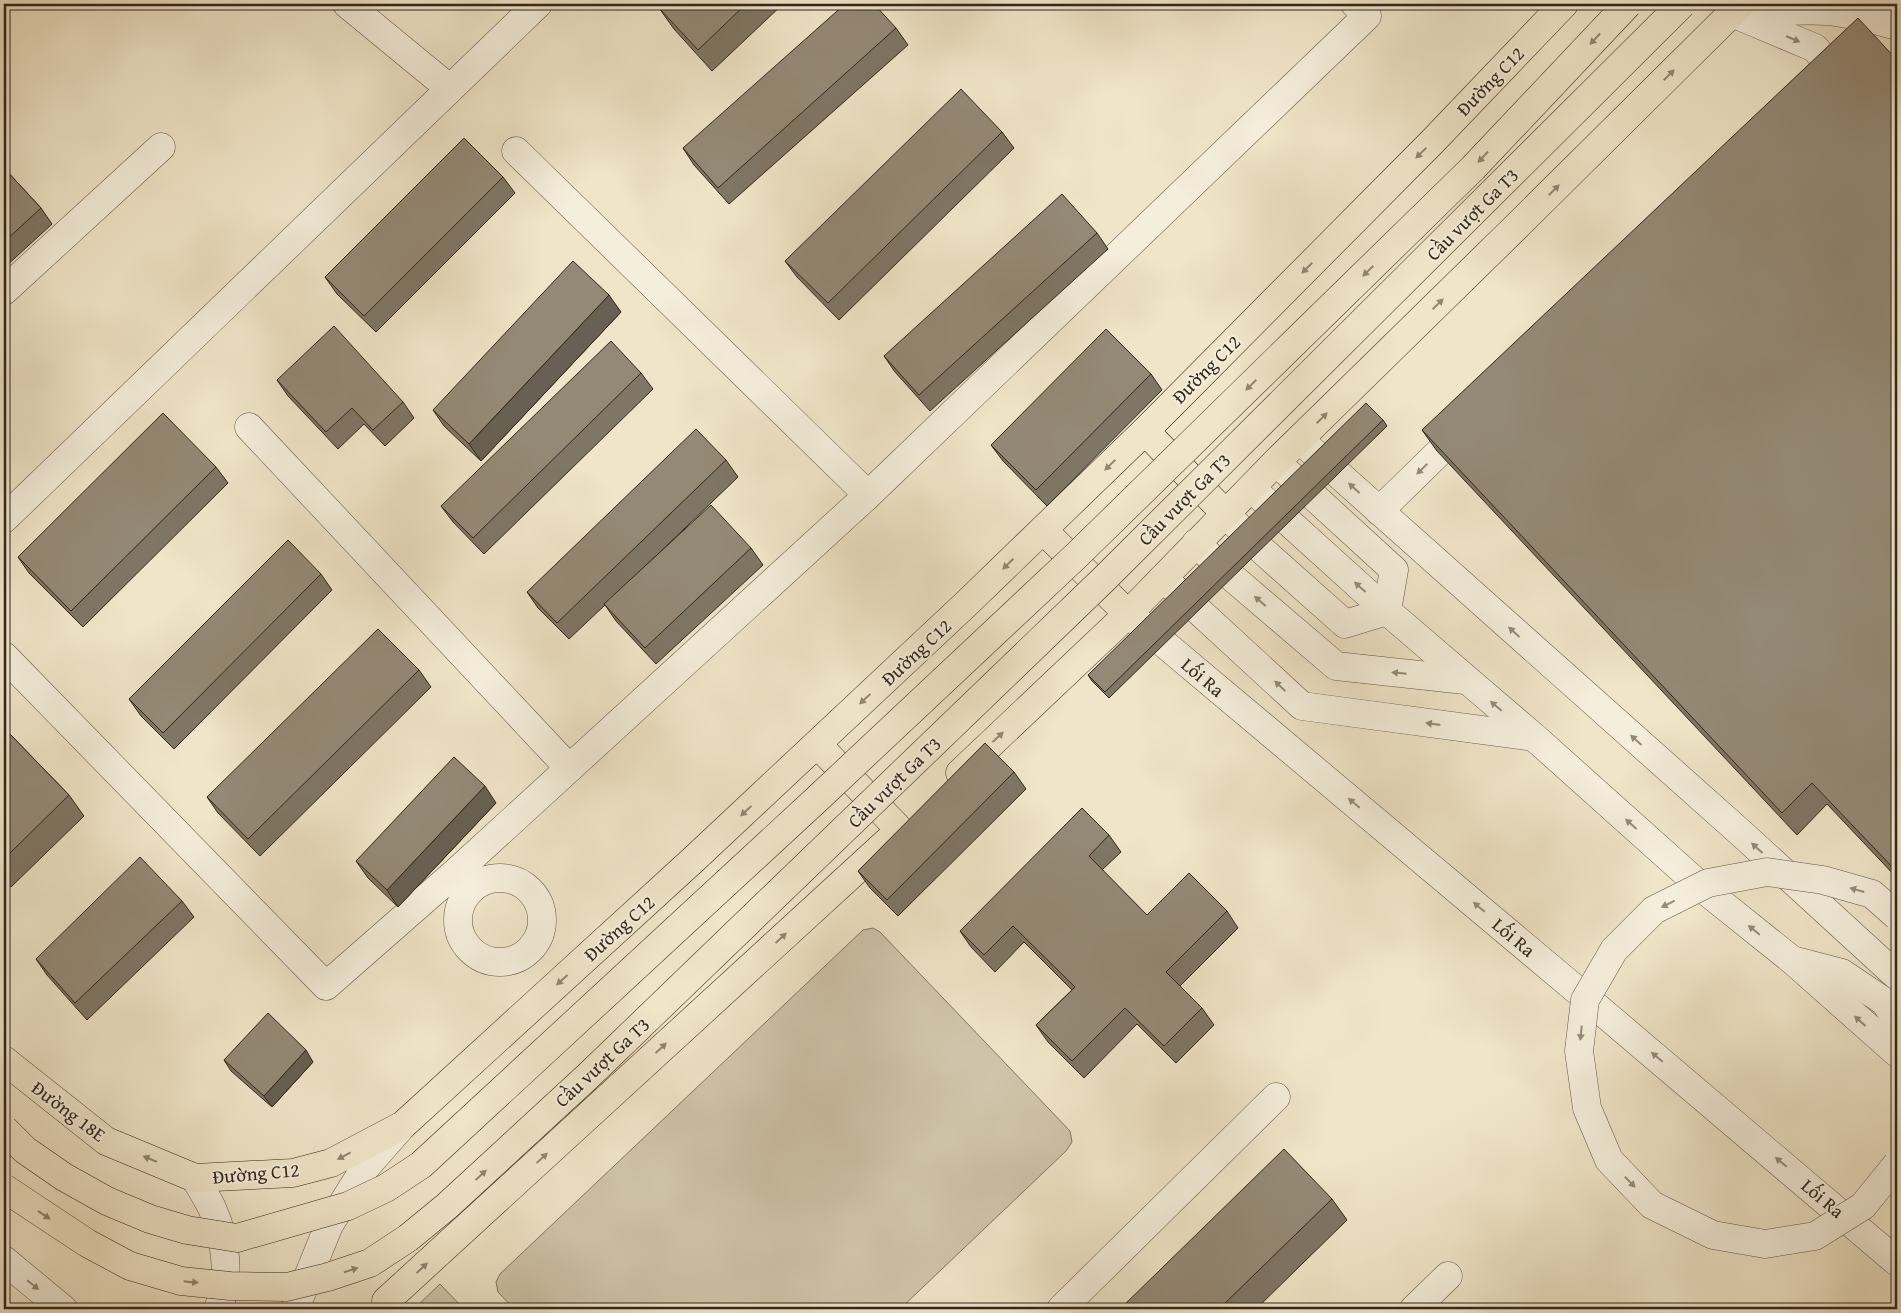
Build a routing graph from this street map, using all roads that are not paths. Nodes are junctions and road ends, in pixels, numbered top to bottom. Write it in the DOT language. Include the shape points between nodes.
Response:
graph roads {
  1 [pos="346,4"];
  2 [pos="538,4"];
  3 [pos="1355,4"];
  4 [pos="1564,4"];
  5 [pos="1628,4"];
  6 [pos="1682,4"];
  7 [pos="1696,4"];
  8 [pos="1733,7"];
  9 [pos="1897,26"];
  10 [pos="1660,27"];
  11 [pos="449,88"];
  12 [pos="1799,106"];
  13 [pos="161,147"];
  14 [pos="516,151"];
  15 [pos="4,291"];
  16 [pos="1486,408"];
  17 [pos="249,427"];
  18 [pos="1144,431"];
  19 [pos="1300,440"];
  20 [pos="1276,462"];
  21 [pos="1251,488"];
  22 [pos="868,495"];
  23 [pos="1379,511"];
  24 [pos="1225,513"];
  25 [pos="4,519"];
  26 [pos="1043,530"];
  27 [pos="1196,543"];
  28 [pos="1163,578"];
  29 [pos="1387,611"];
  30 [pos="1128,614"];
  31 [pos="4,656"];
  32 [pos="1464,680"];
  33 [pos="1534,737"];
  34 [pos="817,744"];
  35 [pos="569,768"];
  36 [pos="942,790"];
  37 [pos="1897,916"];
  38 [pos="1792,960"];
  39 [pos="1897,976"];
  40 [pos="1897,1021"];
  41 [pos="1897,1053"];
  42 [pos="4,1060"];
  43 [pos="1276,1097"];
  44 [pos="403,1125"];
  45 [pos="4,1129"];
  46 [pos="1897,1164"];
  47 [pos="195,1178"];
  48 [pos="4,1188"];
  49 [pos="4,1260"];
  50 [pos="1897,1262"];
  51 [pos="1448,1276"];
  52 [pos="382,1305"];
  53 [pos="63,1309"];
  54 [pos="218,1309"];
  55 [pos="295,1309"];
  56 [pos="1062,1309"];
  57 [pos="1414,1309"];
  1 -- 11 [label="street"];
  2 -- 11 [label="street"];
  3 -- 22 [label="street" via="1367,16"];
  4 -- 18 [label="main road, Đường C12, one-way" via="1425,149"];
  5 -- 45 [label="main road, Cầu vượt Ga T3, one-way, bridge" via="1473,168 1077,556 421,1165 386,1188 348,1206 237,1238 187,1230 106,1201 25,1150"];
  6 -- 10 [label="main road, Cầu vượt Ga T3, bridge"];
  7 -- 10 [label="street, bridge"];
  8 -- 9 [label="street" via="1830,11"];
  8 -- 12 [label="street, one-way" via="1815,48 1824,60 1820,85"];
  19 -- 8 [label="main road, one-way"];
  48 -- 10 [label="main road, Cầu vượt Ga T3, one-way, bridge" via="87,1243 130,1266 181,1281 287,1287 370,1263 408,1238 587,1077 1089,593"];
  11 -- 25 [label="street"];
  13 -- 15 [label="street"];
  14 -- 22 [label="street"];
  16 -- 23 [label="street, one-way"];
  17 -- 35 [label="street"];
  18 -- 24 [label="main road"];
  18 -- 26 [label="main road, Đường C12, one-way"];
  19 -- 20 [label="main road"];
  23 -- 19 [label="street, one-way"];
  20 -- 21 [label="main road"];
  20 -- 29 [label="street" via="1394,570"];
  21 -- 24 [label="main road"];
  29 -- 21 [label="street, one-way"];
  22 -- 35 [label="street"];
  39 -- 23 [label="street, one-way"];
  24 -- 27 [label="main road"];
  24 -- 29 [label="street" via="1345,624"];
  26 -- 30 [label="main road"];
  26 -- 34 [label="main road, Đường C12, one-way"];
  27 -- 28 [label="main road"];
  32 -- 27 [label="street, one-way" via="1336,666"];
  28 -- 30 [label="main road"];
  33 -- 28 [label="street, one-way" via="1302,706"];
  29 -- 32 [label="street"];
  36 -- 30 [label="main road, one-way"];
  50 -- 30 [label="street, Lối Ra, one-way"];
  31 -- 35 [label="street" via="326,986 464,880"];
  33 -- 32 [label="street, one-way"];
  38 -- 33 [label="street, one-way" via="1706,891"];
  34 -- 44 [label="main road, Đường C12, one-way"];
  52 -- 34 [label="main road, one-way" via="909,821"];
  37 -- 46 [label="street, one-way, bridge" via="1872,894 1823,880 1767,872 1708,883 1654,910 1614,950 1585,1000 1580,1051 1587,1108 1609,1160 1652,1205 1713,1235 1765,1244 1815,1236 1862,1206"];
  38 -- 40 [label="street" via="1842,973 1885,1002"];
  41 -- 38 [label="street, one-way"];
  47 -- 42 [label="main road, Đường 18E, one-way" via="106,1141"];
  43 -- 56 [label="street"];
  44 -- 47 [label="main road, Đường C12, one-way" via="331,1163 293,1173"];
  44 -- 55 [label="street" via="365,1168 329,1225"];
  47 -- 54 [label="street" via="212,1209 223,1242 227,1270"];
  49 -- 53 [label="street, one-way"];
  51 -- 57 [label="street"];
}
